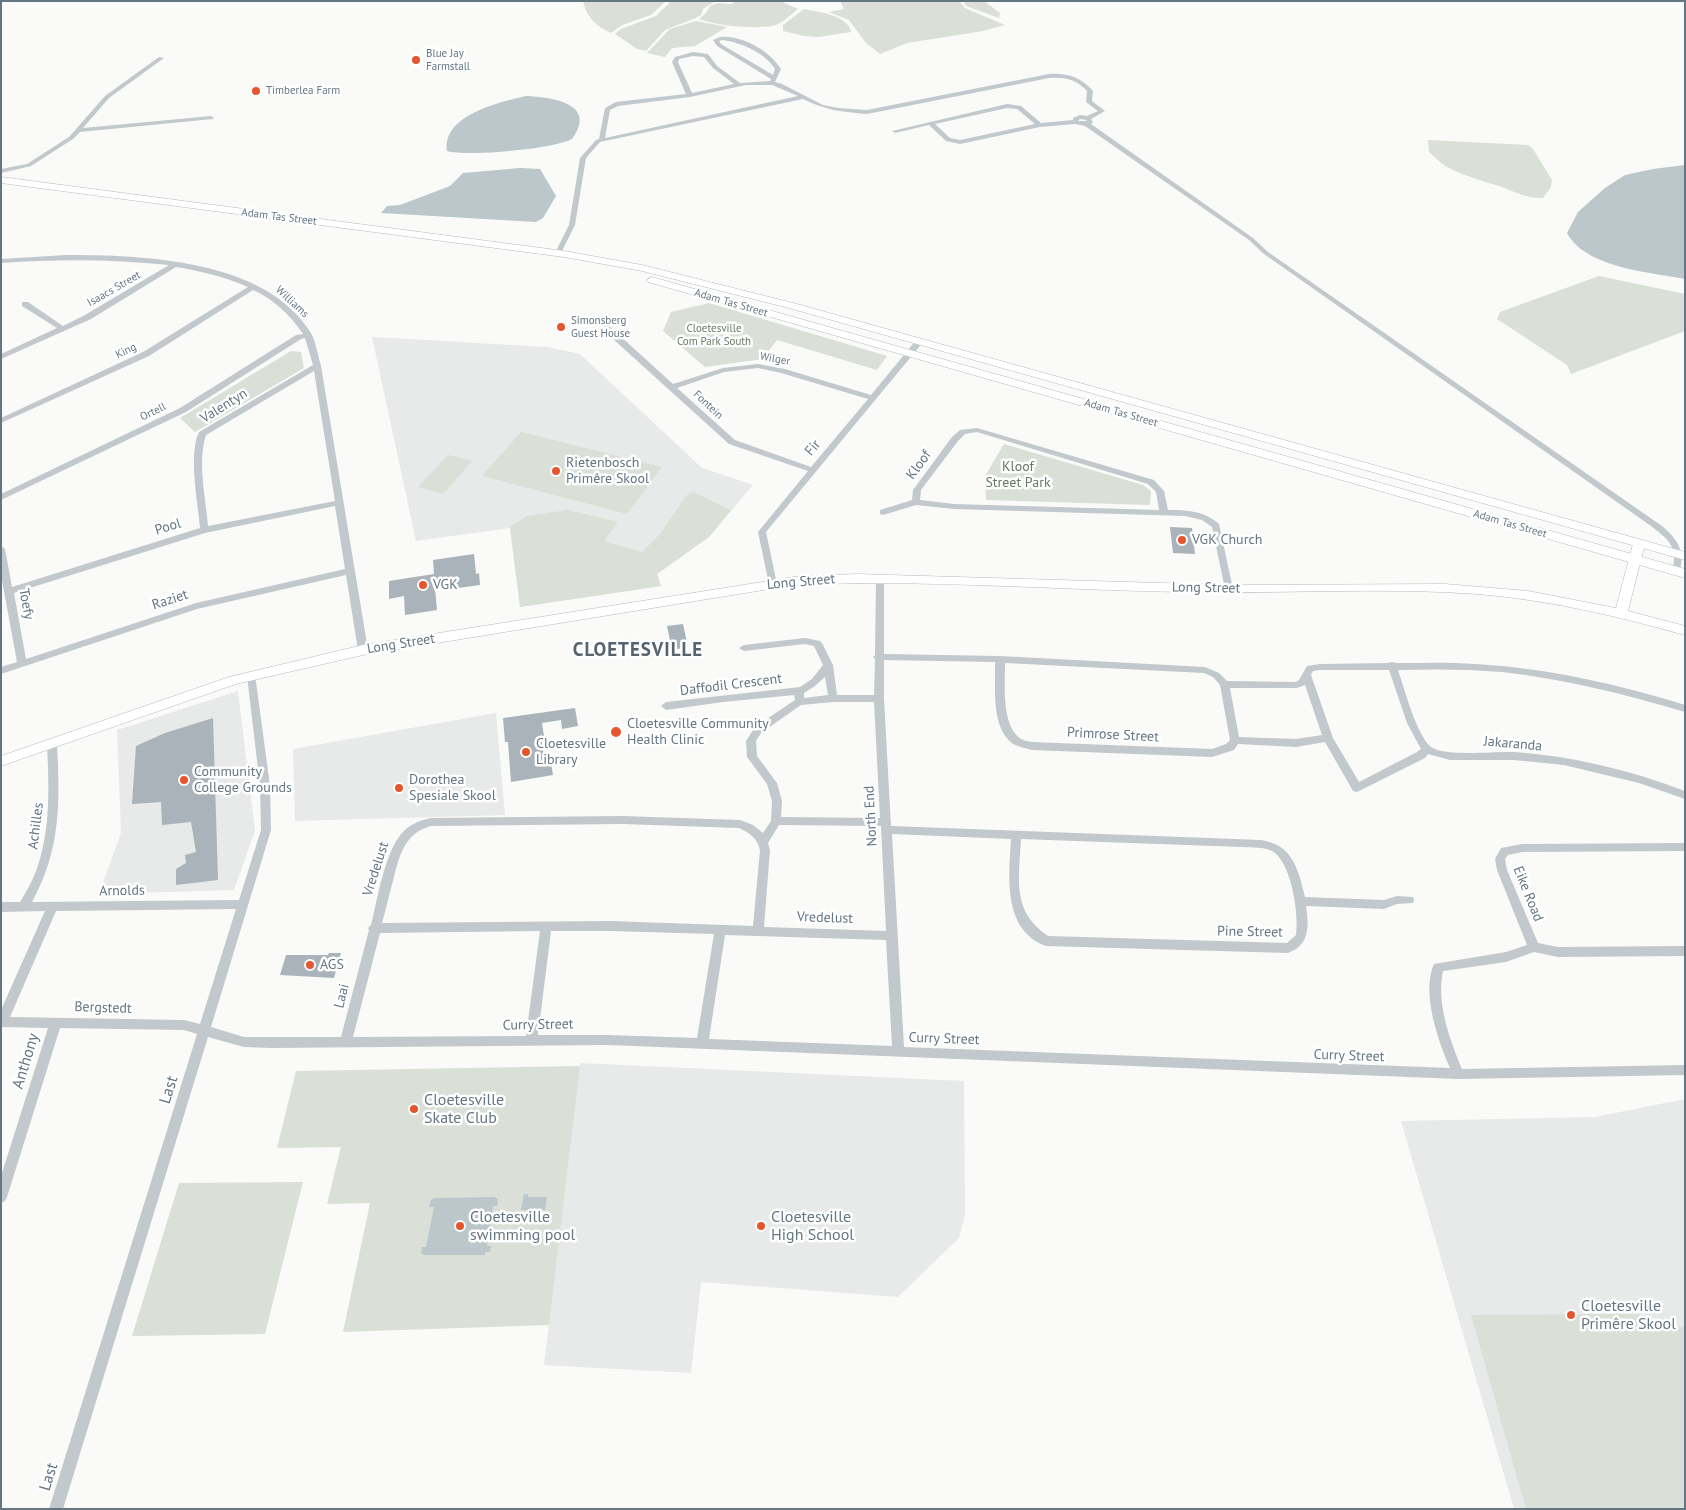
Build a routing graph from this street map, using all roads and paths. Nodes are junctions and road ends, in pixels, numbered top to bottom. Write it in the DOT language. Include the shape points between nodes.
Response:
graph roads {
  1 [pos="161,58"];
  2 [pos="773,80"];
  3 [pos="739,85"];
  4 [pos="690,95"];
  5 [pos="803,97"];
  6 [pos="211,118"];
  7 [pos="1087,121"];
  8 [pos="930,123"];
  9 [pos="1040,125"];
  10 [pos="79,130"];
  11 [pos="895,131"];
  12 [pos="602,139"];
  13 [pos="1,171"];
  14 [pos="1,180"];
  15 [pos="557,255"];
  16 [pos="1,261"];
  17 [pos="174,265"];
  18 [pos="253,287"];
  19 [pos="25,304"];
  20 [pos="605,327"];
  21 [pos="63,329"];
  22 [pos="308,335"];
  23 [pos="920,341"];
  24 [pos="910,353"];
  25 [pos="1,357"];
  26 [pos="317,366"];
  27 [pos="672,387"];
  28 [pos="873,398"];
  29 [pos="1,421"];
  30 [pos="812,470"];
  31 [pos="1,497"];
  32 [pos="916,502"];
  33 [pos="339,503"];
  34 [pos="883,512"];
  35 [pos="1164,513"];
  36 [pos="204,530"];
  37 [pos="1639,544"];
  38 [pos="1,549"];
  39 [pos="1682,556"];
  40 [pos="1634,560"];
  41 [pos="351,571"];
  42 [pos="1680,573"];
  43 [pos="880,579"];
  44 [pos="773,584"];
  45 [pos="1228,589"];
  46 [pos="10,591"];
  47 [pos="1621,613"];
  48 [pos="1685,631"];
  49 [pos="744,648"];
  50 [pos="363,650"];
  51 [pos="878,657"];
  52 [pos="1000,659"];
  53 [pos="22,664"];
  54 [pos="828,665"];
  55 [pos="1392,665"];
  56 [pos="1,671"];
  57 [pos="252,676"];
  58 [pos="1306,676"];
  59 [pos="1226,684"];
  60 [pos="799,697"];
  61 [pos="833,698"];
  62 [pos="878,699"];
  63 [pos="666,706"];
  64 [pos="1685,709"];
  65 [pos="1328,738"];
  66 [pos="1235,740"];
  67 [pos="52,744"];
  68 [pos="1427,749"];
  69 [pos="1,761"];
  70 [pos="1685,795"];
  71 [pos="776,821"];
  72 [pos="885,826"];
  73 [pos="1016,835"];
  74 [pos="764,841"];
  75 [pos="1685,847"];
  76 [pos="1409,900"];
  77 [pos="1300,901"];
  78 [pos="243,904"];
  79 [pos="24,906"];
  80 [pos="1,907"];
  81 [pos="52,907"];
  82 [pos="546,926"];
  83 [pos="374,928"];
  84 [pos="720,930"];
  85 [pos="758,930"];
  86 [pos="892,936"];
  87 [pos="1534,947"];
  88 [pos="1685,951"];
  89 [pos="2,1022"];
  90 [pos="56,1022"];
  91 [pos="204,1031"];
  92 [pos="531,1041"];
  93 [pos="346,1042"];
  94 [pos="702,1044"];
  95 [pos="898,1052"];
  96 [pos="1685,1070"];
  97 [pos="1458,1074"];
  98 [pos="1,1197"];
  99 [pos="57,1508"];
  1 -- 10 [label="street" via="116,89"];
  2 -- 2 [label="street" via="778,68 773,61 732,38 716,40"];
  2 -- 3 [label="street"];
  2 -- 5 [label="street"];
  3 -- 4 [label="street"];
  3 -- 4 [label="street" via="715,67 706,55 686,55 675,62"];
  4 -- 12 [label="street" via="611,106 607,109"];
  5 -- 7 [label="street" via="838,110 867,112 1065,75 1085,85 1090,91 1089,102 1102,111"];
  5 -- 12 [label="street"];
  6 -- 10 [label="street"];
  7 -- 9 [label="street" via="1077,117 1074,119 1076,122"];
  7 -- 39 [label="street" via="1266,253 1644,516 1667,535"];
  8 -- 9 [label="street" via="953,142"];
  8 -- 9 [label="street" via="1007,106 1019,107"];
  8 -- 11 [label="street"];
  10 -- 13 [label="street" via="29,165"];
  12 -- 15 [label="street" via="583,158 572,224"];
  14 -- 15 [label="main road, Adam Tas Street"];
  15 -- 23 [label="main road, Adam Tas Street" via="680,277"];
  15 -- 24 [label="main road, Adam Tas Street"];
  16 -- 17 [label="street, Williams" via="85,256"];
  17 -- 18 [label="street, Williams"];
  17 -- 21 [label="street, Isaacs Street"];
  18 -- 22 [label="street, Williams" via="284,307"];
  18 -- 29 [label="street, King" via="146,354"];
  19 -- 21 [label="street"];
  20 -- 27 [label="street, Fontein"];
  21 -- 25 [label="street, Isaacs Street"];
  22 -- 26 [label="street, Williams"];
  22 -- 31 [label="street, Ortell" via="299,337 183,410"];
  23 -- 24 [label="street, Fir"];
  23 -- 37 [label="main road, Adam Tas Street"];
  24 -- 28 [label="street, Fir"];
  24 -- 40 [label="main road, Adam Tas Street"];
  26 -- 33 [label="street, Williams"];
  26 -- 36 [label="street, Valentyn" via="202,434 199,442"];
  27 -- 28 [label="street, Wilger" via="723,370 758,366"];
  27 -- 30 [label="street, Fontein" via="732,442"];
  28 -- 30 [label="street, Fir"];
  30 -- 44 [label="street, Fir" via="762,532"];
  32 -- 34 [label="street"];
  32 -- 35 [label="street, Kloof"];
  32 -- 35 [label="street, Kloof" via="917,490 955,439 963,432 977,430 1151,482 1160,491"];
  33 -- 36 [label="street, Pool"];
  33 -- 41 [label="street, Williams"];
  35 -- 45 [label="street, Kloof" via="1203,516 1216,526"];
  36 -- 46 [label="street, Pool"];
  37 -- 39 [label="main road, Adam Tas Street"];
  37 -- 40 [label="street"];
  38 -- 46 [label="street, Toefy"];
  39 -- 42 [label="street"];
  40 -- 42 [label="main road, Adam Tas Street"];
  40 -- 47 [label="street"];
  41 -- 50 [label="street, Williams"];
  41 -- 53 [label="street, Raziet" via="196,606"];
  43 -- 44 [label="street, Long Street"];
  43 -- 45 [label="street, Long Street"];
  43 -- 51 [label="street, North End"];
  44 -- 50 [label="street, Long Street"];
  45 -- 47 [label="street, Long Street" via="1475,590 1564,601"];
  46 -- 53 [label="street, Toefy"];
  47 -- 48 [label="street, Long Street"];
  49 -- 54 [label="street" via="813,641 821,648"];
  50 -- 57 [label="street, Long Street"];
  51 -- 52 [label="street"];
  51 -- 62 [label="street, North End"];
  52 -- 59 [label="street" via="1196,668 1216,675"];
  52 -- 66 [label="street, Primrose Street" via="1003,720 1010,735 1018,742 1032,746 1212,753 1230,747"];
  53 -- 56 [label="street, Raziet"];
  54 -- 60 [label="street, Daffodil Crescent"];
  54 -- 61 [label="street"];
  55 -- 58 [label="street" via="1310,668"];
  55 -- 64 [label="street" via="1521,672 1619,690"];
  55 -- 68 [label="street" via="1414,728"];
  57 -- 67 [label="street, Long Street"];
  57 -- 78 [label="street, Last" via="265,786 266,830"];
  58 -- 59 [label="street" via="1297,686"];
  58 -- 65 [label="street"];
  59 -- 66 [label="street"];
  60 -- 61 [label="street"];
  60 -- 63 [label="street, Daffodil Crescent" via="723,698"];
  60 -- 71 [label="street" via="758,730 751,741 752,756 776,791"];
  61 -- 62 [label="street"];
  62 -- 72 [label="street, North End"];
  65 -- 66 [label="street" via="1296,743"];
  65 -- 68 [label="street" via="1357,788"];
  67 -- 69 [label="street, Long Street"];
  67 -- 79 [label="street, Achilles" via="54,784 49,847"];
  68 -- 70 [label="street, Jakaranda" via="1441,754 1518,756 1571,764 1643,780"];
  71 -- 72 [label="street, Pine Street"];
  71 -- 74 [label="street"];
  72 -- 73 [label="street, Pine Street"];
  72 -- 86 [label="street, North End"];
  73 -- 77 [label="street, Pine Street" via="1264,844 1278,849 1287,857"];
  73 -- 77 [label="street, Pine Street" via="1018,911 1030,931 1046,941 1288,948 1302,936"];
  74 -- 83 [label="street, Vredelust" via="750,828 730,823 622,820 431,822 407,832 395,852"];
  74 -- 85 [label="street"];
  75 -- 87 [label="street, Eike Road" via="1522,848 1505,851 1500,859 1502,870"];
  76 -- 77 [label="street" via="1384,905"];
  78 -- 81 [label="street, Arnolds"];
  78 -- 91 [label="street, Last"];
  79 -- 80 [label="street, Arnolds"];
  79 -- 81 [label="street, Arnolds"];
  81 -- 89 [label="street"];
  82 -- 83 [label="street, Vredelust"];
  82 -- 84 [label="street, Vredelust"];
  82 -- 92 [label="street"];
  83 -- 93 [label="street, Laai"];
  84 -- 85 [label="street, Vredelust"];
  84 -- 94 [label="street"];
  85 -- 86 [label="street, Vredelust"];
  86 -- 95 [label="street, North End"];
  87 -- 88 [label="street" via="1558,952"];
  87 -- 97 [label="street" via="1506,957 1438,967 1436,989 1441,1026"];
  89 -- 90 [label="street, Bergstedt"];
  90 -- 91 [label="street, Bergstedt" via="184,1025"];
  90 -- 98 [label="street, Anthony"];
  91 -- 93 [label="street, Curry Street" via="244,1042"];
  91 -- 99 [label="street, Last"];
  92 -- 93 [label="street, Curry Street"];
  92 -- 94 [label="street, Curry Street"];
  94 -- 95 [label="street, Curry Street"];
  95 -- 97 [label="street, Curry Street"];
  96 -- 97 [label="street, Curry Street"];
}
